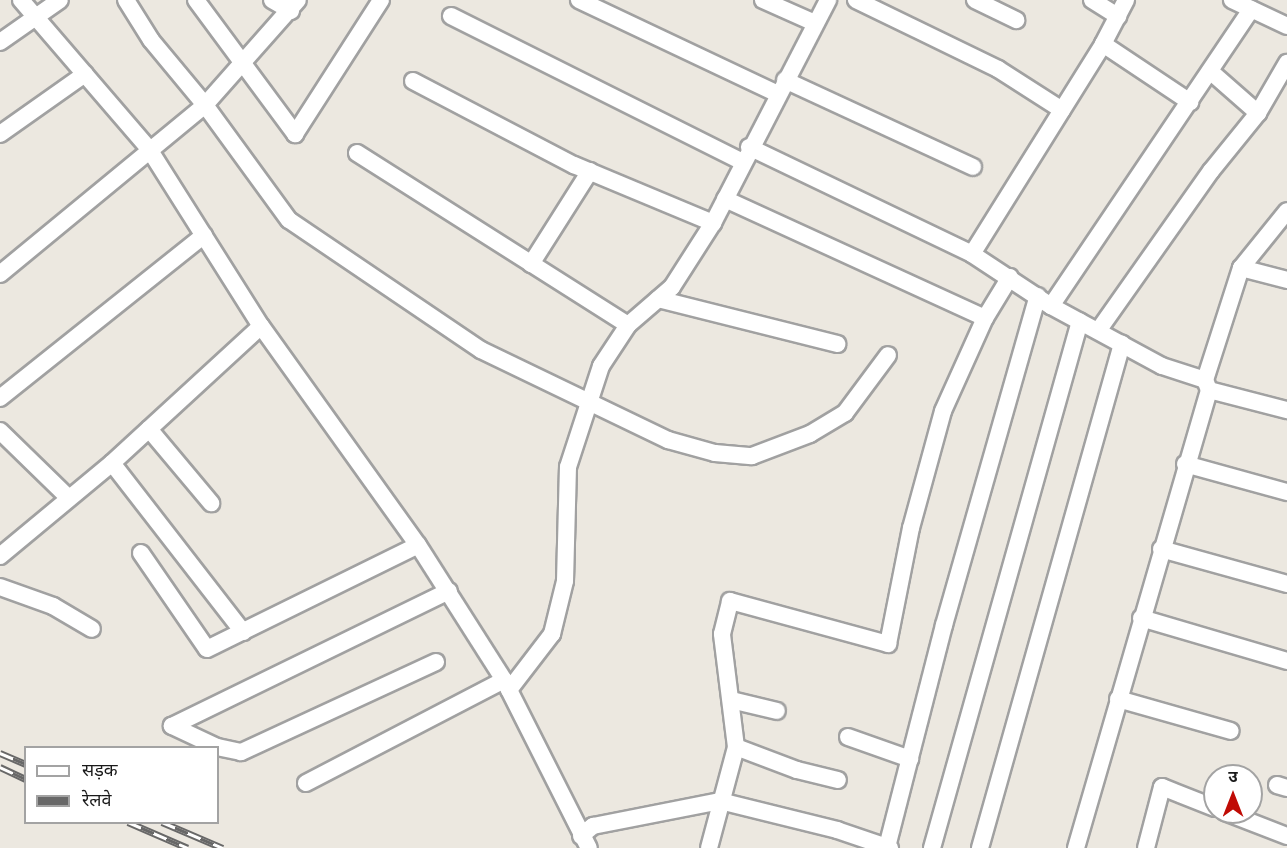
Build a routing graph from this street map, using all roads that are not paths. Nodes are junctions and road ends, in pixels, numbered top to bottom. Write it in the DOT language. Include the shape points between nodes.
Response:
graph roads {
  1 [pos="21,0"];
  2 [pos="60,0"];
  3 [pos="126,0"];
  4 [pos="196,0"];
  5 [pos="272,0"];
  6 [pos="381,0"];
  7 [pos="579,0"];
  8 [pos="763,0"];
  9 [pos="828,0"];
  10 [pos="856,0"];
  11 [pos="975,0"];
  12 [pos="1092,0"];
  13 [pos="1126,0"];
  14 [pos="1232,0"];
  15 [pos="294,5"];
  16 [pos="1251,9"];
  17 [pos="35,15"];
  18 [pos="451,16"];
  19 [pos="1118,16"];
  20 [pos="1016,20"];
  21 [pos="816,23"];
  22 [pos="1287,26"];
  23 [pos="0,42"];
  24 [pos="1103,44"];
  25 [pos="245,63"];
  26 [pos="1287,63"];
  27 [pos="1210,71"];
  28 [pos="85,74"];
  29 [pos="413,81"];
  30 [pos="782,87"];
  31 [pos="1190,102"];
  32 [pos="205,105"];
  33 [pos="1062,110"];
  34 [pos="1258,113"];
  35 [pos="0,134"];
  36 [pos="149,149"];
  37 [pos="357,153"];
  38 [pos="746,155"];
  39 [pos="973,167"];
  40 [pos="590,171"];
  41 [pos="725,199"];
  42 [pos="1287,211"];
  43 [pos="713,223"];
  44 [pos="204,235"];
  45 [pos="972,254"];
  46 [pos="531,264"];
  47 [pos="1241,268"];
  48 [pos="0,273"];
  49 [pos="1010,277"];
  50 [pos="1287,280"];
  51 [pos="658,299"];
  52 [pos="1045,301"];
  53 [pos="985,318"];
  54 [pos="1080,321"];
  55 [pos="628,325"];
  56 [pos="261,326"];
  57 [pos="1098,332"];
  58 [pos="837,344"];
  59 [pos="1122,344"];
  60 [pos="888,355"];
  61 [pos="1207,385"];
  62 [pos="0,398"];
  63 [pos="591,403"];
  64 [pos="1287,410"];
  65 [pos="149,429"];
  66 [pos="0,431"];
  67 [pos="112,463"];
  68 [pos="1185,464"];
  69 [pos="1287,492"];
  70 [pos="69,498"];
  71 [pos="211,503"];
  72 [pos="418,545"];
  73 [pos="1161,549"];
  74 [pos="141,553"];
  75 [pos="0,556"];
  76 [pos="1287,584"];
  77 [pos="0,587"];
  78 [pos="448,591"];
  79 [pos="1141,618"];
  80 [pos="92,629"];
  81 [pos="243,632"];
  82 [pos="1287,661"];
  83 [pos="436,662"];
  84 [pos="506,685"];
  85 [pos="1118,699"];
  86 [pos="731,700"];
  87 [pos="777,711"];
  88 [pos="1231,731"];
  89 [pos="848,737"];
  90 [pos="215,746"];
  91 [pos="219,747"];
  92 [pos="736,747"];
  93 [pos="910,759"];
  94 [pos="838,780"];
  95 [pos="306,783"];
  96 [pos="720,801"];
  97 [pos="1203,803"];
  98 [pos="1256,824"];
  99 [pos="1287,836"];
  100 [pos="585,842"];
  101 [pos="712,847"];
  102 [pos="888,848"];
  103 [pos="932,848"];
  104 [pos="980,848"];
  105 [pos="1076,848"];
  106 [pos="1146,848"];
  1 -- 17 [label="street"];
  2 -- 17 [label="street"];
  3 -- 32 [label="street" via="152,40"];
  4 -- 25 [label="street"];
  5 -- 15 [label="street"];
  6 -- 25 [label="street" via="295,134"];
  7 -- 30 [label="street"];
  8 -- 21 [label="street"];
  9 -- 21 [label="street"];
  10 -- 33 [label="street" via="998,69"];
  11 -- 20 [label="street"];
  12 -- 19 [label="street"];
  13 -- 19 [label="street"];
  14 -- 16 [label="street"];
  15 -- 25 [label="street"];
  16 -- 22 [label="street"];
  16 -- 27 [label="street"];
  17 -- 23 [label="street"];
  17 -- 28 [label="street"];
  18 -- 38 [label="street"];
  19 -- 24 [label="street"];
  21 -- 30 [label="street"];
  24 -- 31 [label="street"];
  24 -- 33 [label="street"];
  25 -- 32 [label="street"];
  26 -- 34 [label="street"];
  27 -- 31 [label="street"];
  27 -- 34 [label="street"];
  28 -- 35 [label="street"];
  28 -- 36 [label="street"];
  29 -- 40 [label="street"];
  30 -- 38 [label="street"];
  30 -- 39 [label="street"];
  31 -- 52 [label="street"];
  32 -- 36 [label="street"];
  32 -- 63 [label="street" via="289,220 481,350"];
  33 -- 45 [label="street"];
  34 -- 57 [label="street" via="1211,171"];
  36 -- 44 [label="street"];
  36 -- 48 [label="street"];
  37 -- 46 [label="street"];
  38 -- 41 [label="street"];
  38 -- 45 [label="street"];
  40 -- 43 [label="street"];
  40 -- 46 [label="street"];
  41 -- 43 [label="street"];
  41 -- 53 [label="street"];
  42 -- 47 [label="street"];
  43 -- 51 [label="street" via="672,287"];
  44 -- 56 [label="street"];
  44 -- 62 [label="street"];
  45 -- 49 [label="street"];
  46 -- 55 [label="street"];
  47 -- 50 [label="street"];
  47 -- 61 [label="street"];
  49 -- 52 [label="street"];
  49 -- 53 [label="street"];
  51 -- 55 [label="street"];
  51 -- 58 [label="street"];
  52 -- 54 [label="street"];
  52 -- 93 [label="street"];
  53 -- 86 [label="street" via="943,411 911,528 888,644 730,601 722,634"];
  54 -- 57 [label="street"];
  54 -- 103 [label="street"];
  55 -- 63 [label="street" via="601,366"];
  56 -- 65 [label="street"];
  56 -- 72 [label="street"];
  57 -- 59 [label="street"];
  59 -- 61 [label="street"];
  59 -- 104 [label="street"];
  60 -- 63 [label="street" via="845,414 810,434 752,456 715,453 668,440"];
  61 -- 64 [label="street"];
  61 -- 68 [label="street"];
  63 -- 84 [label="street" via="568,467 565,581 552,634"];
  65 -- 67 [label="street"];
  65 -- 71 [label="street"];
  66 -- 70 [label="street"];
  67 -- 70 [label="street"];
  67 -- 81 [label="street"];
  68 -- 69 [label="street"];
  68 -- 73 [label="street"];
  70 -- 75 [label="street"];
  72 -- 78 [label="street"];
  72 -- 81 [label="street"];
  73 -- 76 [label="street"];
  73 -- 79 [label="street"];
  74 -- 81 [label="street" via="207,648"];
  77 -- 80 [label="street" via="53,606"];
  78 -- 84 [label="street"];
  78 -- 90 [label="street" via="172,726"];
  79 -- 82 [label="street"];
  79 -- 85 [label="street"];
  83 -- 91 [label="street" via="241,752"];
  84 -- 95 [label="street"];
  84 -- 100 [label="street"];
  85 -- 88 [label="street"];
  85 -- 105 [label="street"];
  86 -- 87 [label="street"];
  86 -- 92 [label="street"];
  89 -- 93 [label="street"];
  92 -- 94 [label="street" via="758,752 797,771"];
  92 -- 96 [label="street"];
  93 -- 102 [label="street"];
  96 -- 100 [label="street" via="593,826"];
  96 -- 101 [label="street"];
  96 -- 102 [label="street" via="837,830"];
  97 -- 106 [label="street" via="1162,787"];
  98 -- 99 [label="street"];
}
